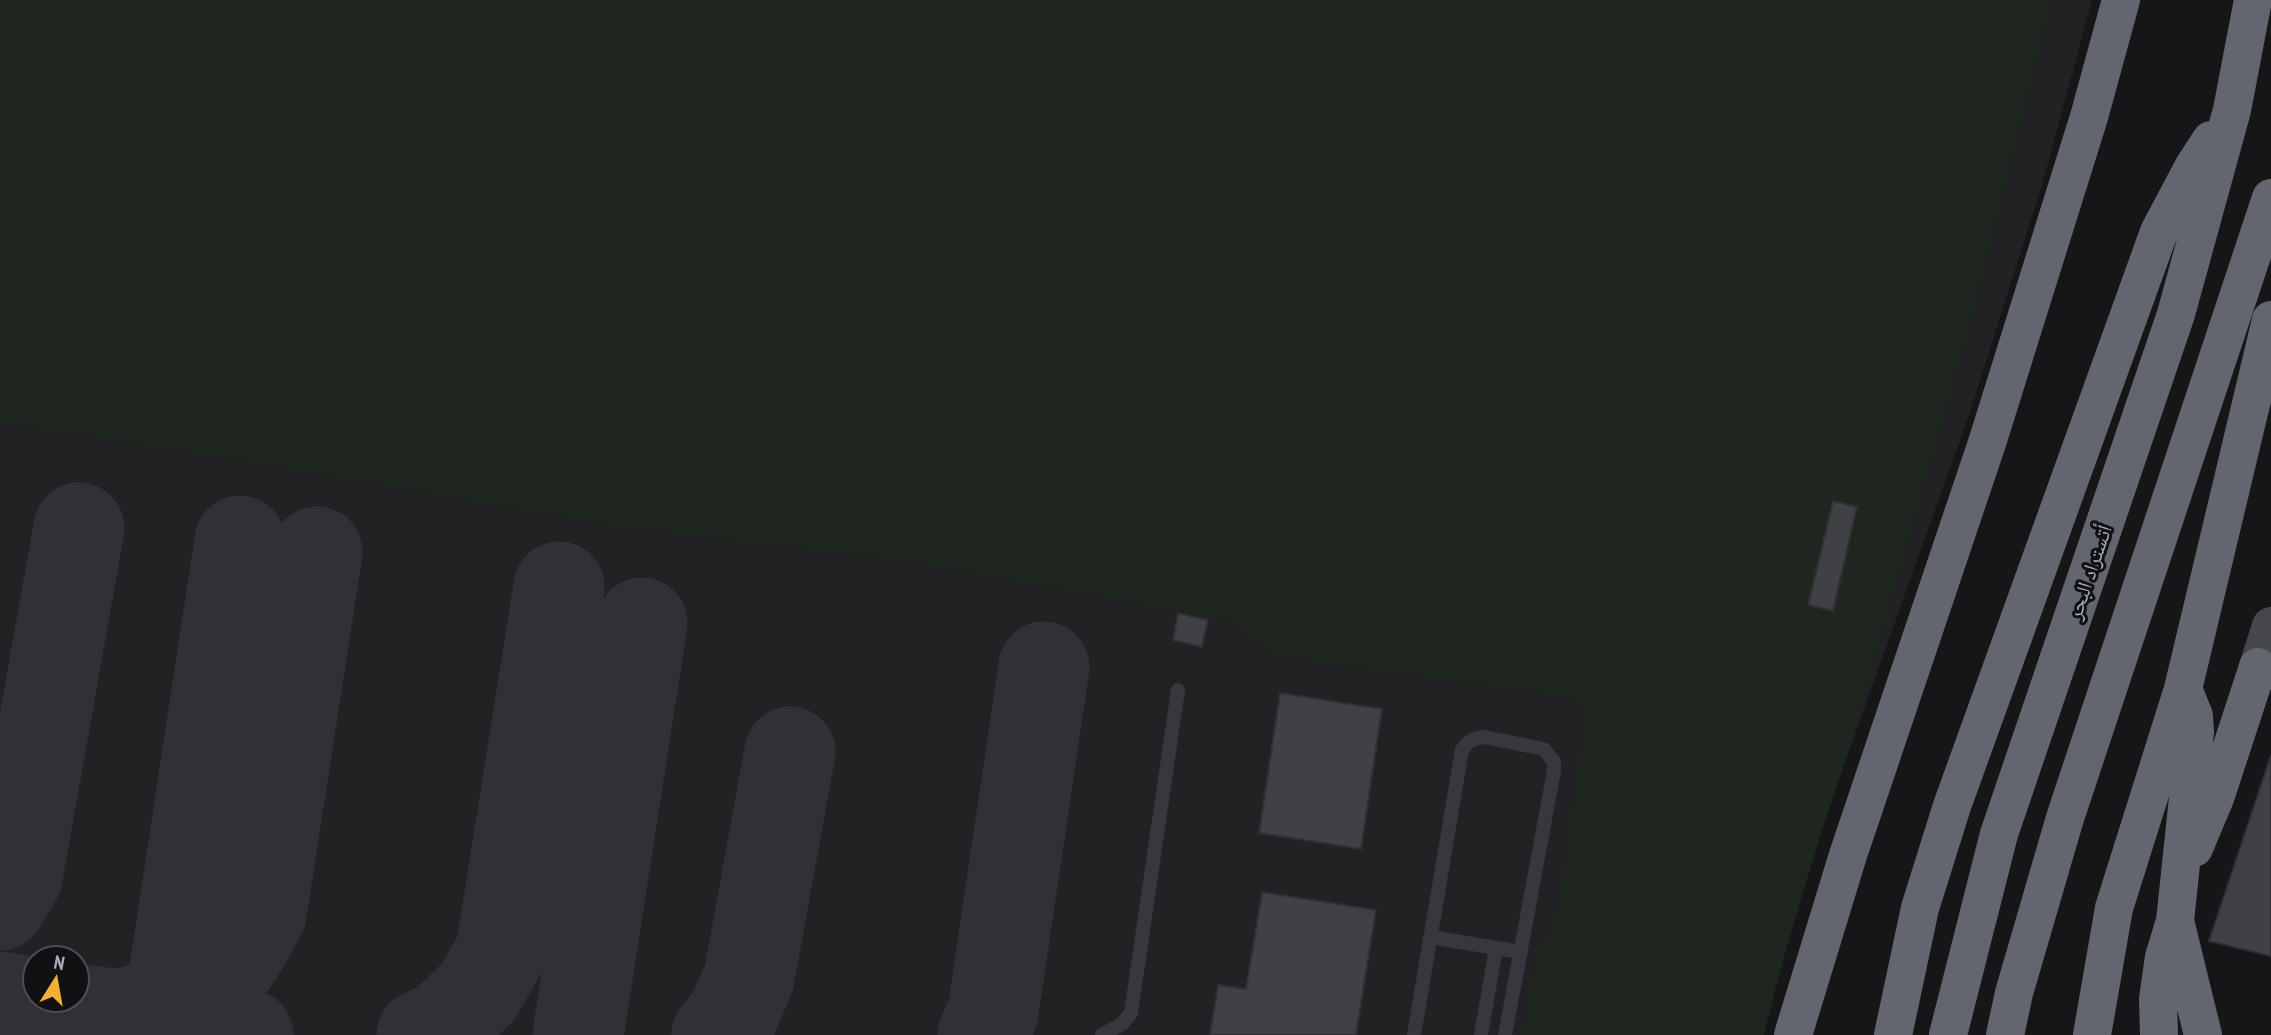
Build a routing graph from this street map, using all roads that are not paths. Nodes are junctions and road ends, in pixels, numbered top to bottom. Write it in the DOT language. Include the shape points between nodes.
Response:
graph roads {
  1 [pos="2121,0"];
  2 [pos="2253,0"];
  3 [pos="2232,110"];
  4 [pos="2271,198"];
  5 [pos="2271,320"];
  6 [pos="2271,625"];
  7 [pos="2258,667"];
  8 [pos="2183,689"];
  9 [pos="1178,690"];
  10 [pos="2176,903"];
  11 [pos="1430,937"];
  12 [pos="1496,948"];
  13 [pos="1521,952"];
  14 [pos="1102,1035"];
  15 [pos="1413,1035"];
  16 [pos="1481,1035"];
  17 [pos="1505,1035"];
  18 [pos="1793,1035"];
  19 [pos="1893,1035"];
  20 [pos="1948,1035"];
  21 [pos="2006,1035"];
  22 [pos="2092,1035"];
  23 [pos="2159,1035"];
  24 [pos="2203,1035"];
  1 -- 18 [label="highway" via="1991,430 1848,855"];
  2 -- 3 [label="highway, أتستراد البحر"];
  3 -- 19 [label="highway" via="2194,166 2159,232 1952,806 1920,908"];
  3 -- 20 [label="highway, أتستراد البحر" via="2176,314 1999,834"];
  4 -- 21 [label="highway" via="2065,818"];
  5 -- 8 [label="highway"];
  6 -- 7 [label="main road"];
  7 -- 10 [label="highway"];
  8 -- 10 [label="highway" via="2195,732"];
  8 -- 22 [label="highway" via="2114,908"];
  9 -- 14 [label="lane" via="1131,1013"];
  10 -- 23 [label="highway" via="2158,999"];
  10 -- 24 [label="highway"];
  11 -- 12 [label="lane"];
  11 -- 13 [label="lane" via="1462,750 1475,738 1484,737 1544,749 1554,762"];
  11 -- 15 [label="lane"];
  12 -- 13 [label="lane"];
  12 -- 16 [label="lane"];
  13 -- 17 [label="lane"];
}
